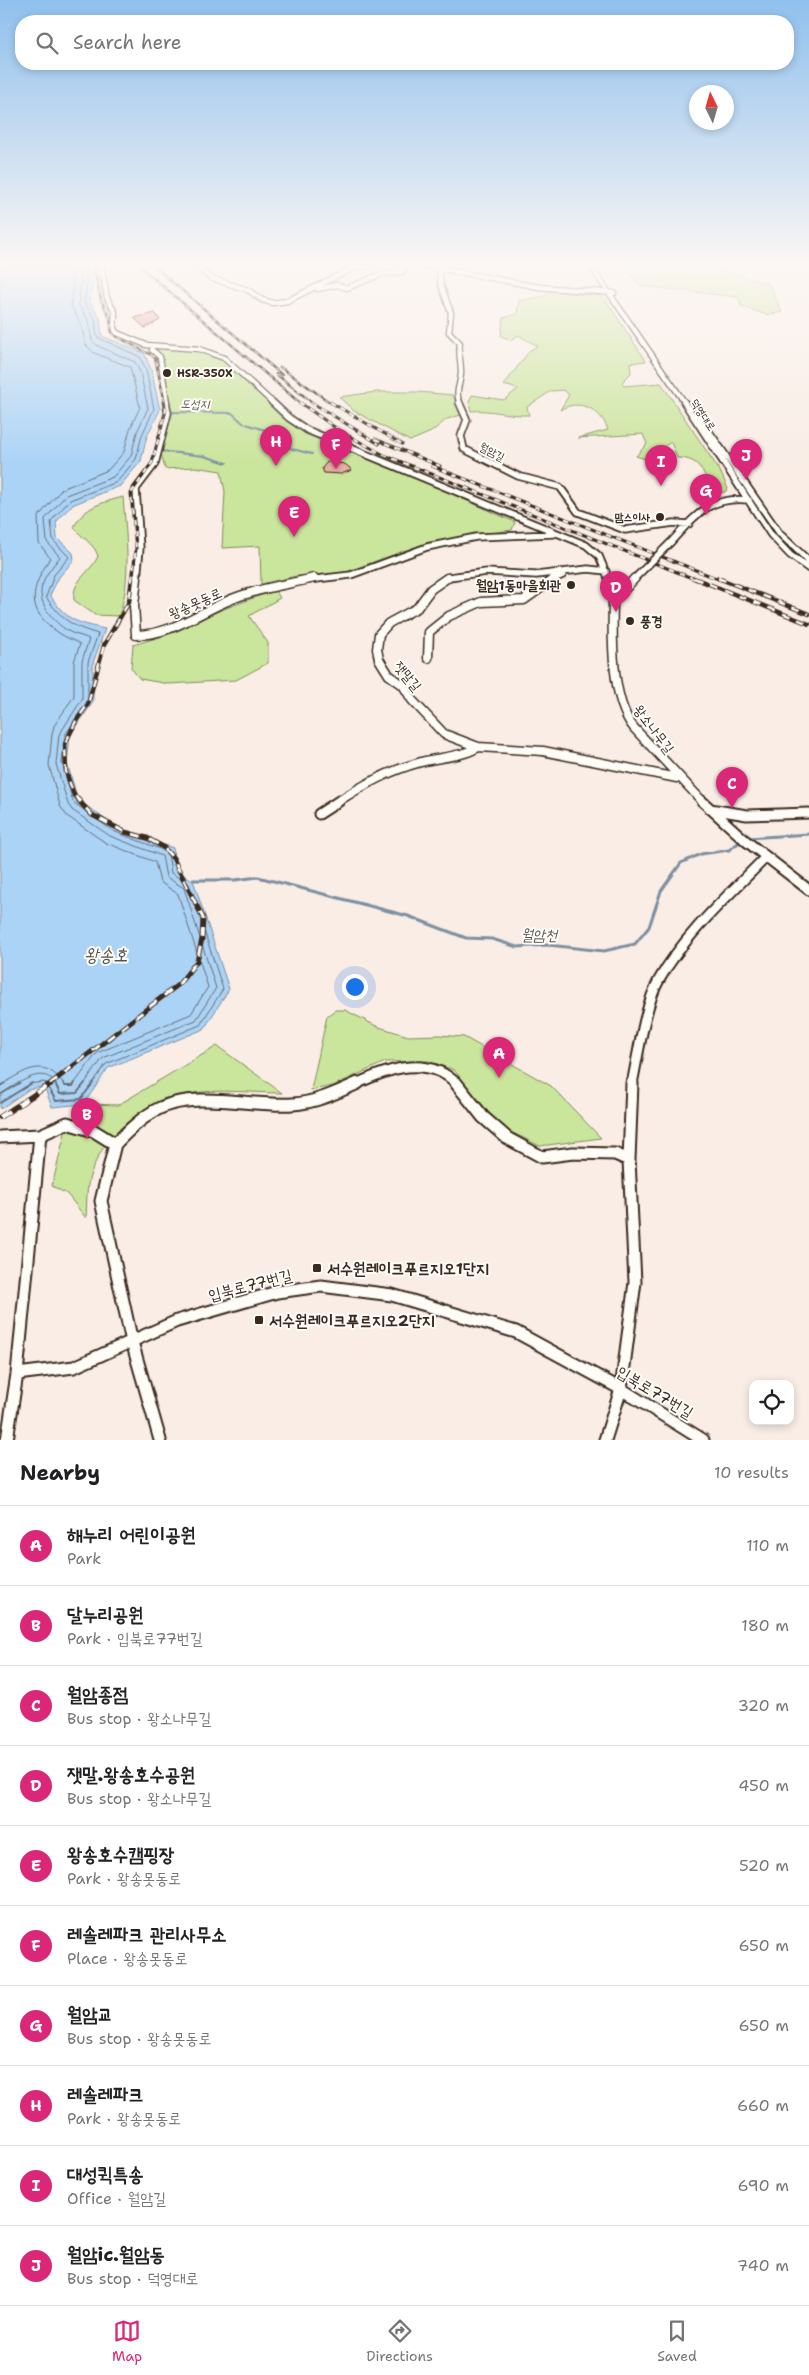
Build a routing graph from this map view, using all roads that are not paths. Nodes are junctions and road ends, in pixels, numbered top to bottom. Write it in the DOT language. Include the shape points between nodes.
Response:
graph roads {
  1 [pos="116,331"];
  2 [pos="449,331"];
  3 [pos="637,331"];
  4 [pos="638,331"];
  5 [pos="152,350"];
  6 [pos="746,500"];
  7 [pos="755,502"];
  8 [pos="689,524"];
  9 [pos="554,534"];
  10 [pos="809,560"];
  11 [pos="809,569"];
  12 [pos="572,571"];
  13 [pos="606,571"];
  14 [pos="622,591"];
  15 [pos="428,658"];
  16 [pos="478,747"];
  17 [pos="678,778"];
  18 [pos="707,809"];
  19 [pos="319,814"];
  20 [pos="809,814"];
  21 [pos="766,858"];
  22 [pos="809,890"];
  23 [pos="40,1135"];
  24 [pos="0,1137"];
  25 [pos="114,1144"];
  26 [pos="629,1160"];
  27 [pos="132,1342"];
  28 [pos="17,1374"];
  29 [pos="621,1389"];
  30 [pos="7,1440"];
  31 [pos="160,1440"];
  32 [pos="605,1440"];
  33 [pos="703,1440"];
  1 -- 9 [label="street, 왕송못동로" via="146,345 179,346 215,354 229,362 289,418 307,430"];
  2 -- 8 [label="street, 월암길" via="460,343 461,371 456,395 466,420 461,436 464,449 518,476 560,487 578,512 625,530"];
  3 -- 6 [label="street, 덕영대로"];
  4 -- 7 [label="street, 덕영대로"];
  5 -- 9 [label="street, 왕송못동로" via="160,357 168,413 154,464 136,489 140,548 134,605 136,635 150,635 185,622 242,595 315,578 351,575 427,547 476,537"];
  6 -- 7 [label="street"];
  6 -- 8 [label="street" via="734,498 710,502"];
  6 -- 11 [label="street, 덕영대로" via="771,535"];
  7 -- 10 [label="street, 덕영대로" via="780,534"];
  8 -- 14 [label="street, bridge"];
  9 -- 13 [label="street, 왕송못동로" via="586,545 598,556"];
  12 -- 13 [label="street, 잿말길"];
  12 -- 15 [label="street" via="548,581 524,600 481,602 449,616 429,632"];
  12 -- 16 [label="street, 잿말길" via="536,575 487,572 449,577 431,589 417,608 389,624 379,634 377,648 389,676 403,685 422,712 444,734"];
  13 -- 14 [label="street, 왕송못동로" via="612,584"];
  14 -- 17 [label="street, 왕소나무길" via="613,602 612,614 626,716"];
  16 -- 17 [label="street, 잿말길" via="543,751"];
  16 -- 19 [label="street" via="470,752 421,762 374,778"];
  17 -- 18 [label="street, 왕소나무길"];
  18 -- 20 [label="street" via="733,816"];
  18 -- 21 [label="street, 왕소나무길"];
  21 -- 22 [label="street, 왕소나무길"];
  21 -- 26 [label="street" via="696,930 658,981 632,1084"];
  23 -- 24 [label="street"];
  23 -- 25 [label="street" via="67,1123 94,1131"];
  23 -- 28 [label="street"];
  25 -- 26 [label="street" via="129,1129 160,1108 189,1101 294,1104 334,1094 385,1070 428,1066 449,1076 483,1117 507,1138 542,1157 573,1153 615,1154"];
  25 -- 27 [label="street" via="101,1201"];
  26 -- 29 [label="street" via="636,1282"];
  27 -- 28 [label="street, 입북로77번길" via="74,1367"];
  27 -- 29 [label="street, 입북로77번길" via="177,1321 225,1306 277,1292 321,1286 392,1295 516,1332"];
  27 -- 31 [label="street"];
  28 -- 30 [label="street"];
  29 -- 32 [label="street"];
  29 -- 33 [label="street, 입북로77번길"];
}
